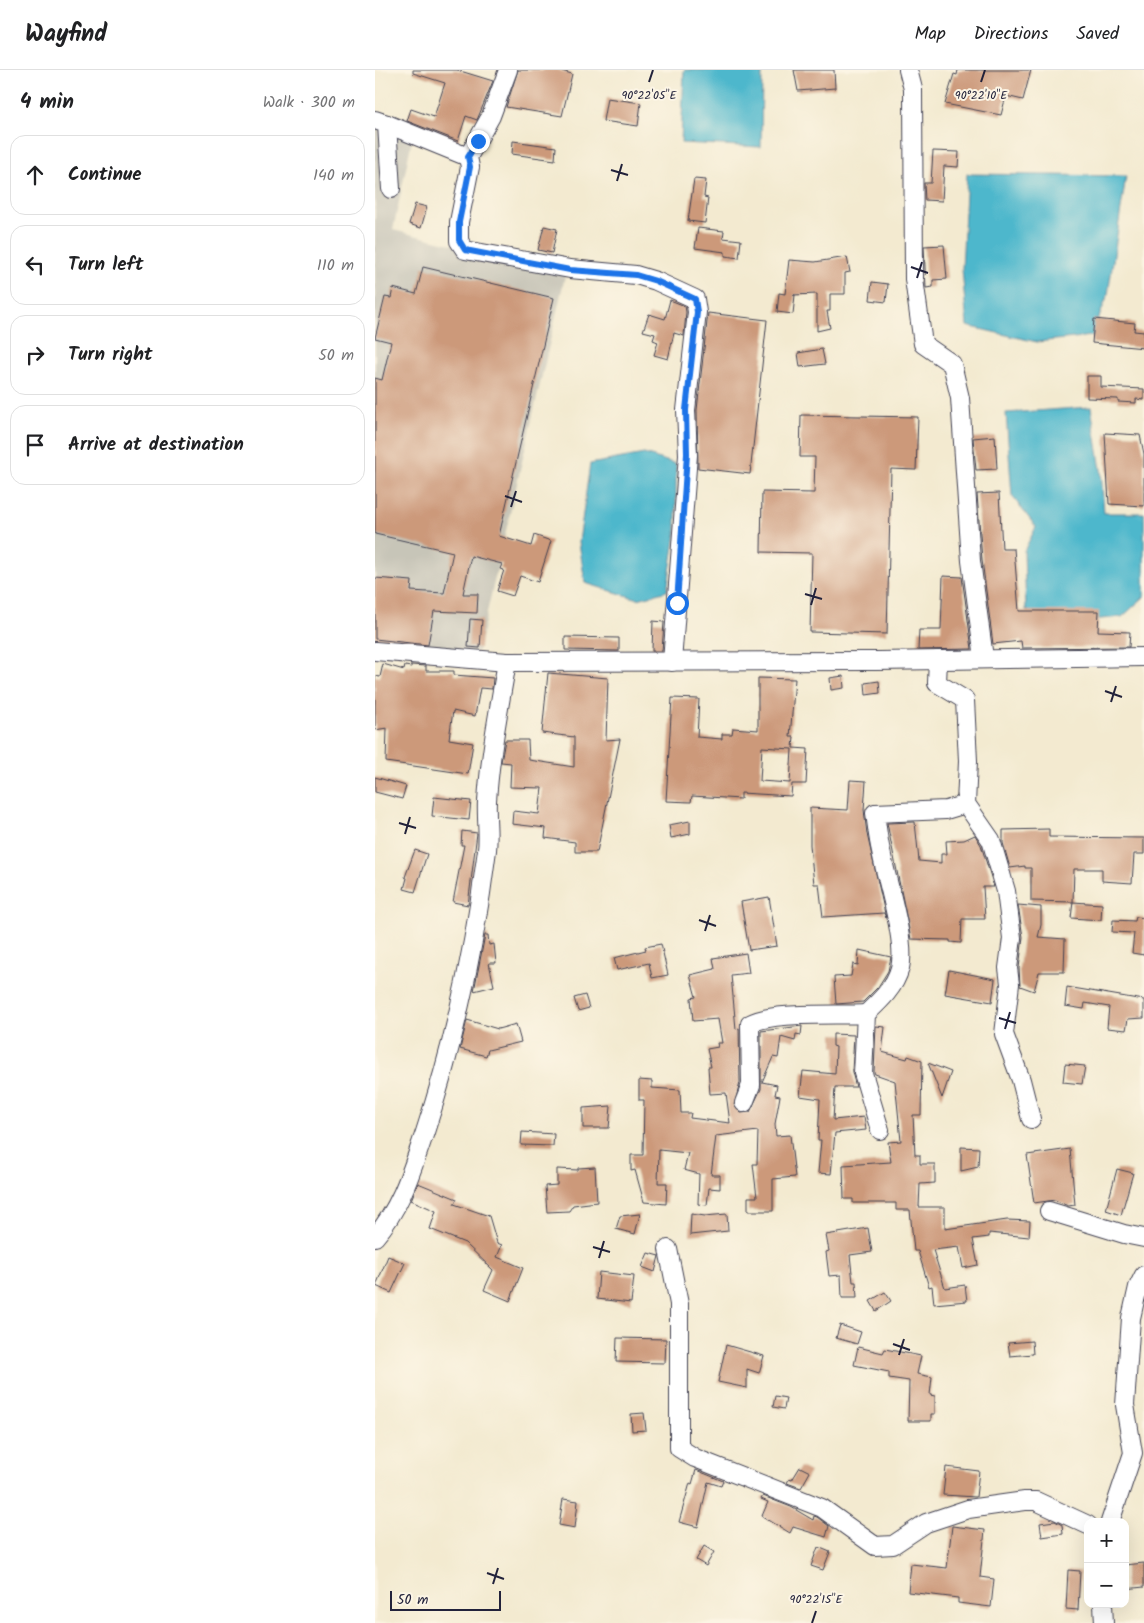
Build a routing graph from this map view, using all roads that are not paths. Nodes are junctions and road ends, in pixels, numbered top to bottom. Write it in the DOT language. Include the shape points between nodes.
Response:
graph roads {
  1 [pos="508,70"];
  2 [pos="908,70"];
  3 [pos="381,122"];
  4 [pos="468,157"];
  5 [pos="391,189"];
  6 [pos="375,651"];
  7 [pos="1144,657"];
  8 [pos="984,658"];
  9 [pos="938,660"];
  10 [pos="507,662"];
  11 [pos="672,662"];
  12 [pos="966,804"];
  13 [pos="866,1014"];
  14 [pos="744,1103"];
  15 [pos="1031,1119"];
  16 [pos="880,1130"];
  17 [pos="1049,1211"];
  18 [pos="375,1237"];
  19 [pos="1144,1238"];
  20 [pos="668,1248"];
  21 [pos="1144,1275"];
  22 [pos="1111,1518"];
  23 [pos="1084,1523"];
  24 [pos="1103,1608"];
  25 [pos="1104,1623"];
  1 -- 4 [label="street" via="491,116"];
  2 -- 8 [label="street" via="913,89 915,279 923,344 952,364 960,398 971,552"];
  3 -- 4 [label="street"];
  3 -- 5 [label="street"];
  4 -- 11 [label="street" via="470,167 459,222 459,240 465,250 570,270 636,275 695,299 697,312 686,410 687,454"];
  6 -- 10 [label="street"];
  7 -- 8 [label="street"];
  8 -- 9 [label="street"];
  9 -- 11 [label="street"];
  9 -- 12 [label="street" via="937,683 965,700"];
  10 -- 11 [label="street"];
  10 -- 18 [label="street" via="487,801 487,848 469,963 442,1080 413,1172 389,1221"];
  12 -- 13 [label="street" via="946,810 875,813 900,942 900,968 891,988"];
  12 -- 15 [label="street" via="991,840 1006,890 1012,938 1004,1034"];
  13 -- 14 [label="street" via="759,1018 750,1024 751,1085"];
  13 -- 16 [label="street" via="863,1073"];
  17 -- 19 [label="street"];
  20 -- 23 [label="street" via="679,1304 679,1448 695,1458 822,1508 875,1546 893,1546 926,1523 968,1509 1025,1501 1035,1501"];
  21 -- 22 [label="street" via="1131,1318 1125,1405 1133,1453"];
  24 -- 25 [label="street"];
}
